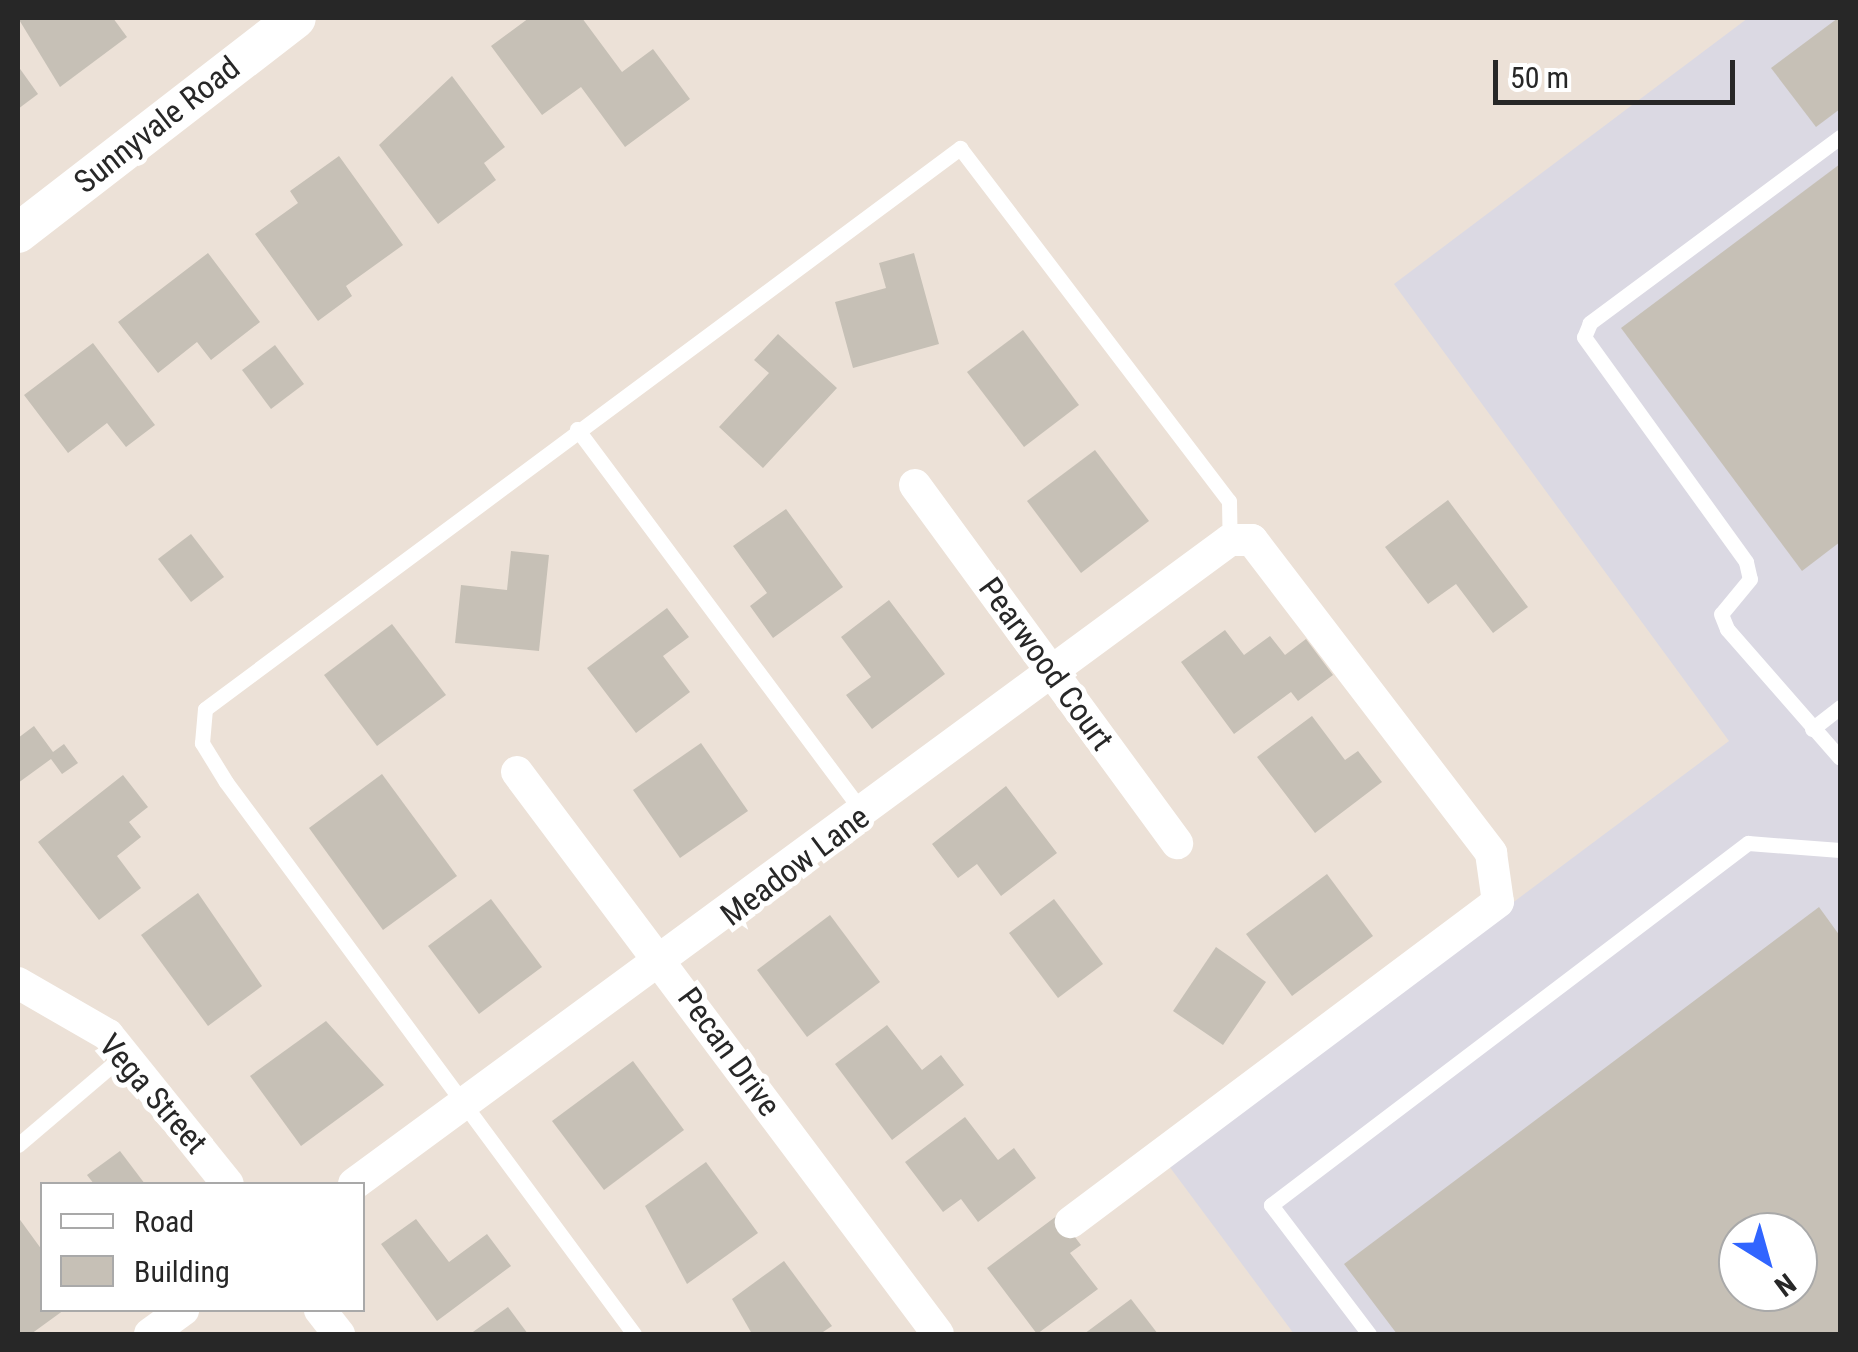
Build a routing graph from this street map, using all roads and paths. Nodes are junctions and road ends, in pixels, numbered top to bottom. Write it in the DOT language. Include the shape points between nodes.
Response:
graph roads {
  1 [pos="296,18"];
  2 [pos="1840,138"];
  3 [pos="18,233"];
  4 [pos="577,429"];
  5 [pos="915,486"];
  6 [pos="1230,540"];
  7 [pos="1053,673"];
  8 [pos="1840,707"];
  9 [pos="1812,729"];
  10 [pos="1840,758"];
  11 [pos="517,772"];
  12 [pos="864,814"];
  13 [pos="1177,843"];
  14 [pos="1840,850"];
  15 [pos="665,964"];
  16 [pos="18,983"];
  17 [pos="125,1054"];
  18 [pos="465,1105"];
  19 [pos="18,1145"];
  20 [pos="226,1182"];
  21 [pos="357,1182"];
  22 [pos="1071,1222"];
  23 [pos="181,1312"];
  24 [pos="322,1312"];
  25 [pos="150,1334"];
  26 [pos="338,1334"];
  27 [pos="634,1334"];
  28 [pos="938,1334"];
  29 [pos="1369,1334"];
  1 -- 3 [label="street, Sunnyvale Road"];
  2 -- 9 [label="lane" via="1590,323 1584,337 1746,562 1750,579 1721,614"];
  4 -- 6 [label="lane" via="960,148 1229,501"];
  4 -- 12 [label="lane"];
  4 -- 18 [label="lane" via="205,709 202,743 226,782"];
  5 -- 7 [label="street, Pearwood Court"];
  6 -- 7 [label="street, Meadow Lane"];
  6 -- 22 [label="street" via="1252,540 1491,853 1498,902"];
  7 -- 12 [label="street, Meadow Lane"];
  7 -- 13 [label="street, Pearwood Court"];
  8 -- 9 [label="lane"];
  9 -- 10 [label="lane"];
  11 -- 15 [label="street, Pecan Drive"];
  12 -- 15 [label="street, Meadow Lane"];
  14 -- 29 [label="lane" via="1748,843 1271,1205"];
  15 -- 18 [label="street, Meadow Lane"];
  15 -- 28 [label="street, Pecan Drive"];
  16 -- 17 [label="street, Vega Street"];
  17 -- 19 [label="lane"];
  17 -- 20 [label="street, Vega Street"];
  18 -- 21 [label="street, Meadow Lane"];
  18 -- 27 [label="lane"];
  23 -- 25 [label="street"];
  24 -- 26 [label="street"];
}
